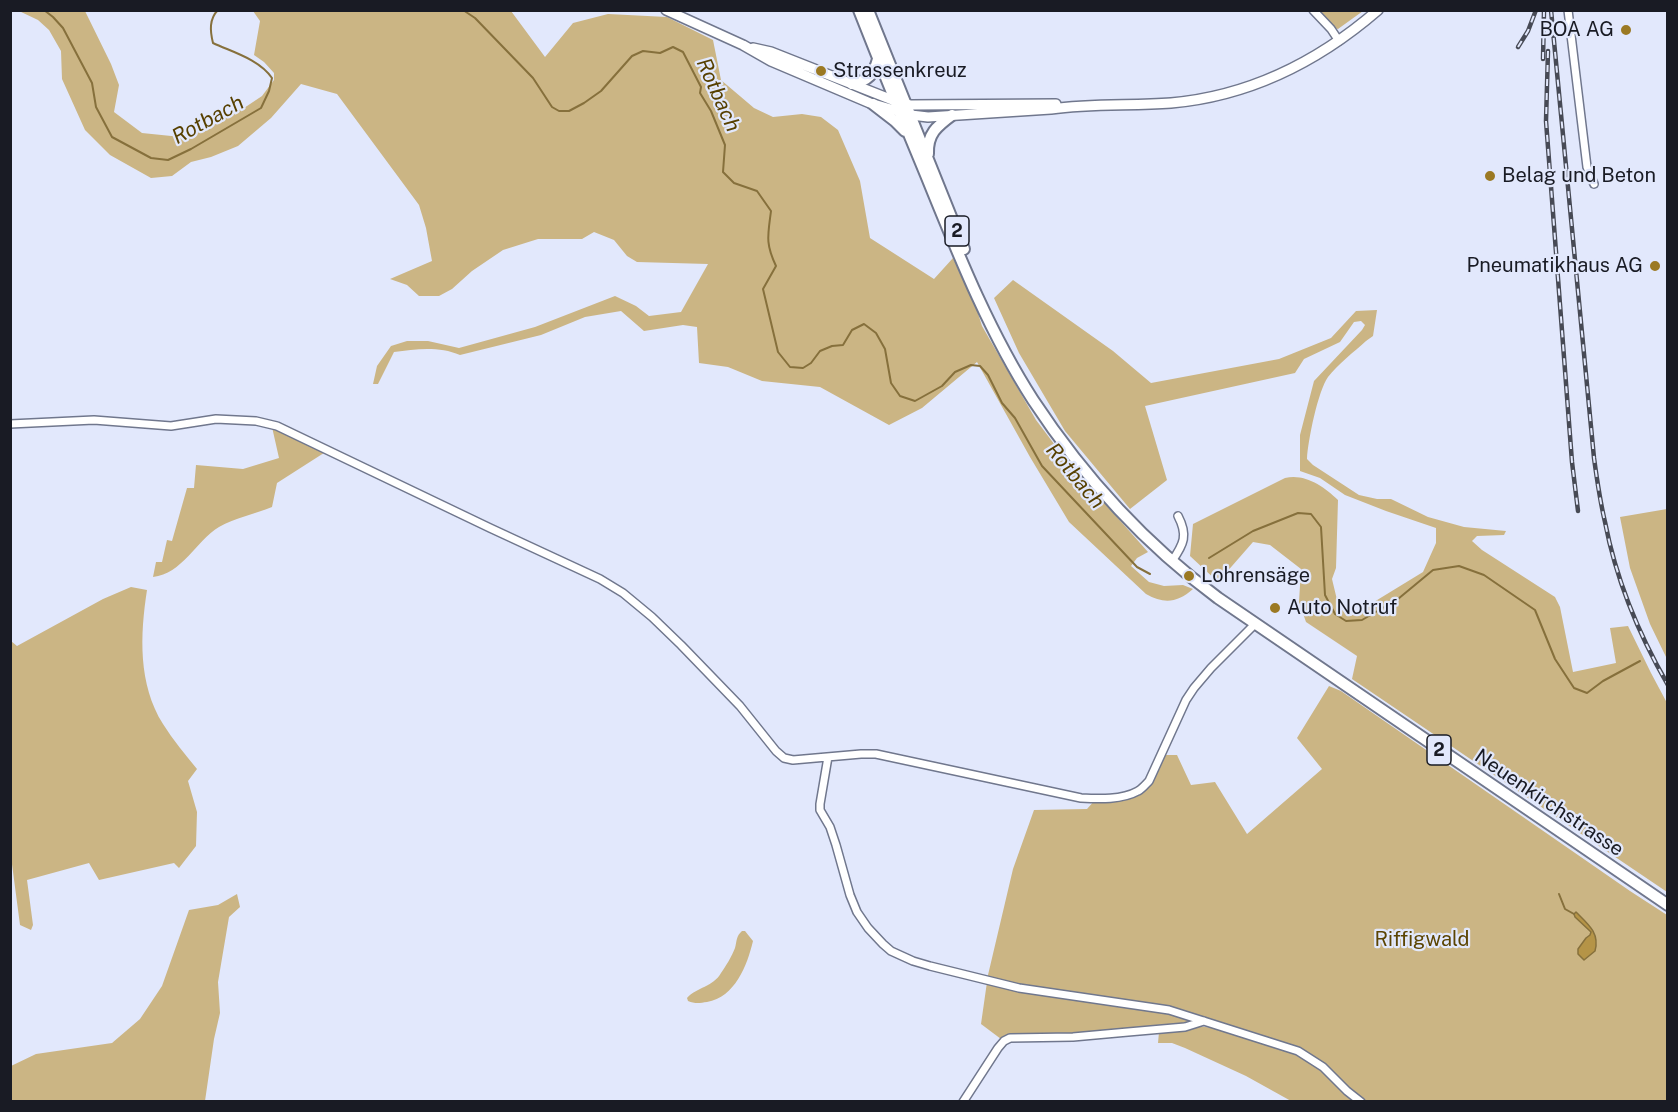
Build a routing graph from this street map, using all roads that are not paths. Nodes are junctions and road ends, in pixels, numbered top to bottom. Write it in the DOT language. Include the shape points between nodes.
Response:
graph roads {
  1 [pos="666,10"];
  2 [pos="859,10"];
  3 [pos="868,10"];
  4 [pos="1313,10"];
  5 [pos="1378,10"];
  6 [pos="1568,10"];
  7 [pos="1339,41"];
  8 [pos="743,45"];
  9 [pos="878,59"];
  10 [pos="852,84"];
  11 [pos="873,104"];
  12 [pos="900,105"];
  13 [pos="1070,106"];
  14 [pos="911,115"];
  15 [pos="952,115"];
  16 [pos="908,135"];
  17 [pos="928,157"];
  18 [pos="1594,184"];
  19 [pos="983,306"];
  20 [pos="10,424"];
  21 [pos="1178,516"];
  22 [pos="1172,561"];
  23 [pos="1254,625"];
  24 [pos="828,757"];
  25 [pos="1668,905"];
  26 [pos="1204,1021"];
  27 [pos="963,1101"];
  28 [pos="1361,1101"];
  1 -- 8 [label="main road"];
  2 -- 9 [label="main road, Neuenkirchstrasse / 2"];
  3 -- 12 [label="main road, Neuenkirchstrasse / 2"];
  4 -- 7 [label="street"];
  5 -- 7 [label="main road"];
  6 -- 18 [label="street" via="1587,167"];
  7 -- 13 [label="main road" via="1281,75 1228,93 1172,103"];
  8 -- 10 [label="main road"];
  8 -- 11 [label="main road"];
  9 -- 10 [label="main road" via="870,76"];
  9 -- 12 [label="main road, Neuenkirchstrasse / 2"];
  10 -- 12 [label="main road"];
  11 -- 12 [label="main road"];
  11 -- 16 [label="main road"];
  12 -- 13 [label="main road"];
  12 -- 14 [label="main road, Neuenkirchstrasse / 2"];
  12 -- 16 [label="main road, Neuenkirchstrasse / 2"];
  13 -- 15 [label="main road"];
  14 -- 15 [label="main road"];
  14 -- 17 [label="main road, Neuenkirchstrasse / 2"];
  15 -- 17 [label="main road" via="933,130"];
  16 -- 19 [label="main road, Neuenkirchstrasse / 2"];
  17 -- 19 [label="main road, Neuenkirchstrasse / 2"];
  19 -- 22 [label="main road, Neuenkirchstrasse / 2" via="1016,371 1064,443 1113,503"];
  20 -- 24 [label="street" via="94,420 171,426 233,419 278,426 600,579 623,593 681,645 784,758"];
  21 -- 22 [label="street" via="1184,526 1184,541"];
  22 -- 23 [label="main road, Neuenkirchstrasse / 2"];
  23 -- 24 [label="street" via="1194,688 1149,781 1130,794 1081,798 876,754"];
  23 -- 25 [label="main road, Neuenkirchstrasse / 2"];
  24 -- 26 [label="street" via="820,810 833,836 857,912 891,951 930,966 1019,988 1169,1010"];
  26 -- 27 [label="street" via="1185,1027 1073,1037 1010,1038 998,1048"];
  26 -- 28 [label="street" via="1298,1051 1323,1067"];
}
